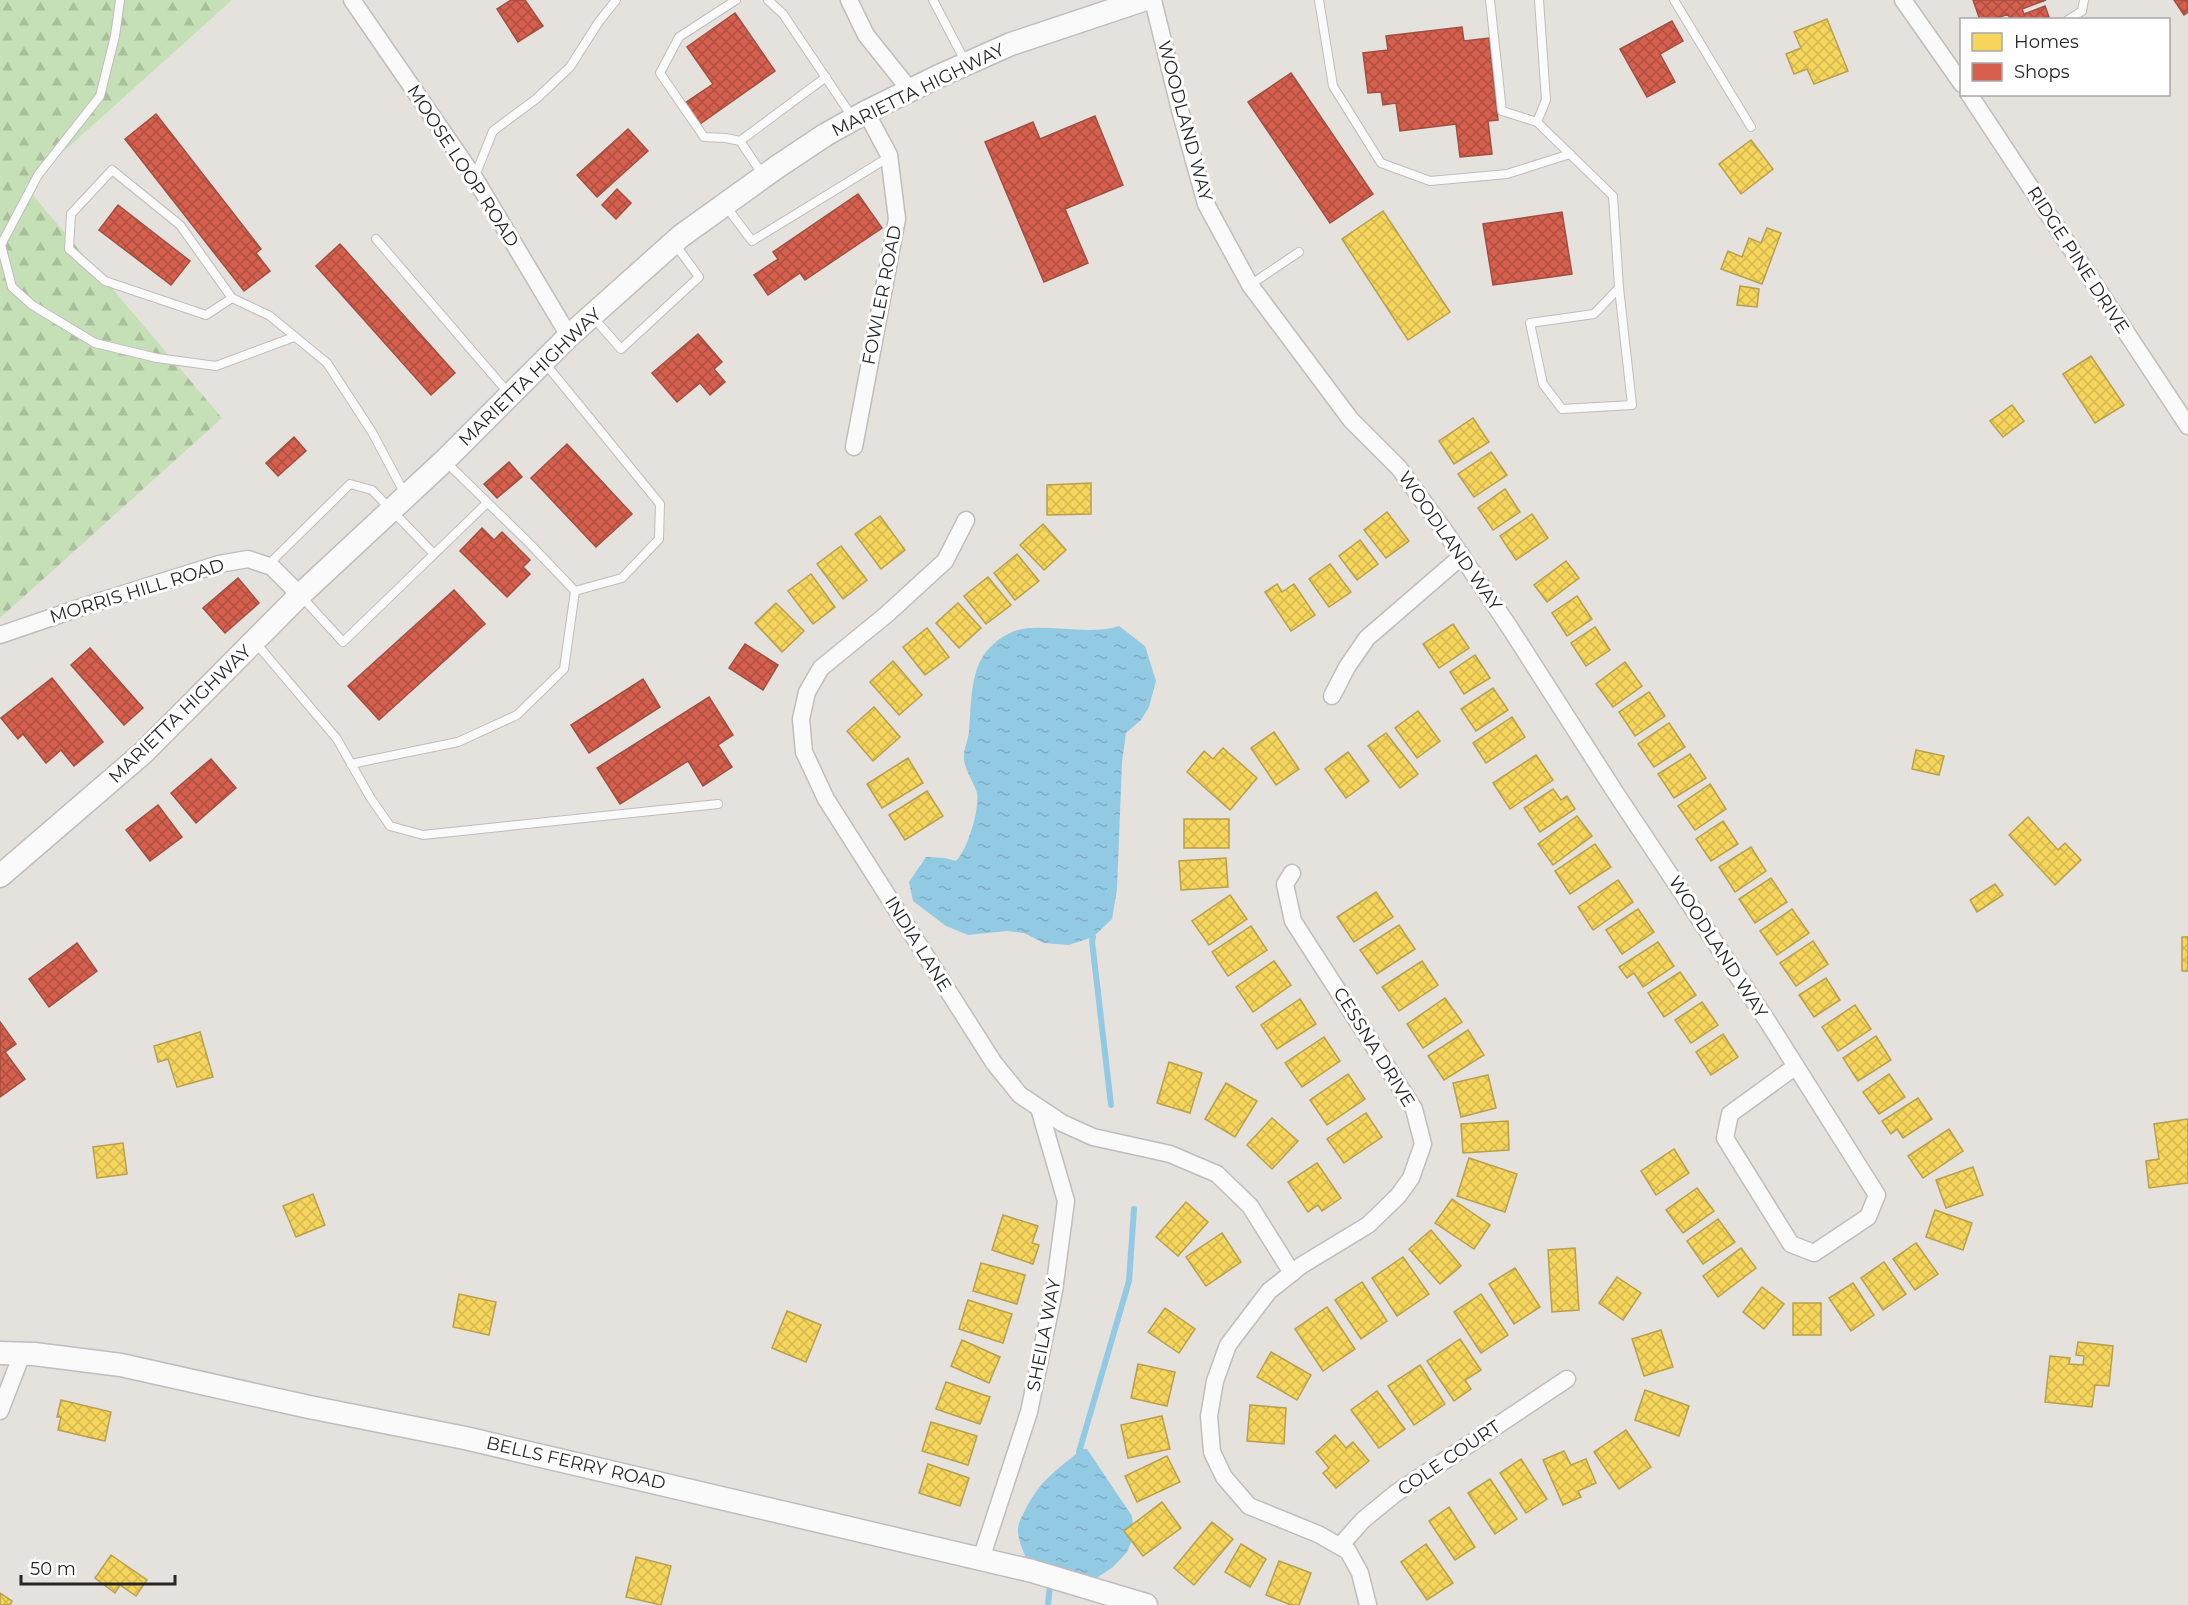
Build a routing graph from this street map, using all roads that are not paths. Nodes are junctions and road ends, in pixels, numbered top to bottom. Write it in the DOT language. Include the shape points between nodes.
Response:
graph roads {
  1 [pos="120,0"];
  2 [pos="352,0"];
  3 [pos="616,0"];
  4 [pos="736,0"];
  5 [pos="768,0"];
  6 [pos="849,0"];
  7 [pos="933,0"];
  8 [pos="1143,0"];
  9 [pos="1153,0"];
  10 [pos="1319,0"];
  11 [pos="1490,0"];
  12 [pos="1539,0"];
  13 [pos="1674,0"];
  14 [pos="1903,0"];
  15 [pos="2084,0"];
  16 [pos="2071,18"];
  17 [pos="966,63"];
  18 [pos="826,77"];
  19 [pos="1960,81"];
  20 [pos="910,90"];
  21 [pos="1970,96"];
  22 [pos="860,115"];
  23 [pos="1537,122"];
  24 [pos="1751,127"];
  25 [pos="740,141"];
  26 [pos="1570,154"];
  27 [pos="889,158"];
  28 [pos="764,176"];
  29 [pos="474,177"];
  30 [pos="725,205"];
  31 [pos="376,239"];
  32 [pos="674,243"];
  33 [pos="1299,252"];
  34 [pos="1250,285"];
  35 [pos="1619,288"];
  36 [pos="232,298"];
  37 [pos="591,316"];
  38 [pos="569,336"];
  39 [pos="294,337"];
  40 [pos="544,362"];
  41 [pos="510,396"];
  42 [pos="2188,426"];
  43 [pos="854,447"];
  44 [pos="444,461"];
  45 [pos="399,503"];
  46 [pos="487,503"];
  47 [pos="966,520"];
  48 [pos="434,554"];
  49 [pos="1462,556"];
  50 [pos="267,566"];
  51 [pos="575,591"];
  52 [pos="300,595"];
  53 [pos="0,635"];
  54 [pos="254,642"];
  55 [pos="1332,696"];
  56 [pos="351,764"];
  57 [pos="718,804"];
  58 [pos="1292,873"];
  59 [pos="0,876"];
  60 [pos="1796,1066"];
  61 [pos="1039,1108"];
  62 [pos="1292,1273"];
  63 [pos="11,1353"];
  64 [pos="1567,1379"];
  65 [pos="0,1411"];
  66 [pos="1340,1546"];
  67 [pos="981,1559"];
  68 [pos="1146,1605"];
  69 [pos="1368,1605"];
  1 -- 39 [label="lane" via="100,96 38,175 2,245 12,287 32,305 95,343 157,357 216,366"];
  2 -- 29 [label="street, MOOSE LOOP ROAD"];
  3 -- 29 [label="lane" via="570,67 494,130"];
  4 -- 25 [label="lane" via="679,37 660,73 704,137"];
  5 -- 18 [label="lane" via="783,14"];
  6 -- 20 [label="street" via="866,35"];
  7 -- 17 [label="lane"];
  8 -- 17 [label="main road, MARIETTA HIGHWAY"];
  9 -- 34 [label="street, WOODLAND WAY" via="1206,204"];
  10 -- 26 [label="lane" via="1333,86 1381,163 1430,181 1508,174"];
  11 -- 23 [label="lane" via="1502,111"];
  12 -- 23 [label="lane" via="1546,100"];
  13 -- 24 [label="lane"];
  14 -- 19 [label="street"];
  15 -- 16 [label="lane" via="2082,11"];
  17 -- 20 [label="main road, MARIETTA HIGHWAY"];
  18 -- 22 [label="lane"];
  18 -- 25 [label="lane"];
  20 -- 22 [label="main road, MARIETTA HIGHWAY"];
  21 -- 42 [label="street, RIDGE PINE DRIVE"];
  22 -- 27 [label="street, FOWLER ROAD"];
  22 -- 28 [label="main road, MARIETTA HIGHWAY"];
  23 -- 26 [label="lane"];
  25 -- 28 [label="lane"];
  26 -- 35 [label="lane" via="1613,196"];
  27 -- 30 [label="lane" via="752,242"];
  27 -- 43 [label="street, FOWLER ROAD" via="897,219"];
  28 -- 30 [label="main road, MARIETTA HIGHWAY"];
  29 -- 38 [label="street, MOOSE LOOP ROAD"];
  30 -- 32 [label="main road, MARIETTA HIGHWAY"];
  31 -- 41 [label="lane"];
  32 -- 37 [label="main road, MARIETTA HIGHWAY"];
  32 -- 37 [label="lane" via="699,277 621,349"];
  33 -- 34 [label="lane"];
  34 -- 49 [label="street, WOODLAND WAY" via="1351,420 1398,468"];
  35 -- 35 [label="lane" via="1593,314 1530,323 1543,384 1562,409 1632,405"];
  36 -- 36 [label="lane" via="180,225 112,170 71,214 69,249 105,281 206,315"];
  36 -- 39 [label="lane" via="270,316"];
  37 -- 38 [label="main road, MARIETTA HIGHWAY"];
  38 -- 40 [label="main road, MARIETTA HIGHWAY"];
  39 -- 45 [label="lane" via="327,363 372,432"];
  40 -- 41 [label="main road, MARIETTA HIGHWAY"];
  40 -- 51 [label="lane" via="660,504 659,539 622,578"];
  41 -- 44 [label="main road, MARIETTA HIGHWAY"];
  44 -- 45 [label="main road, MARIETTA HIGHWAY"];
  44 -- 46 [label="lane"];
  45 -- 48 [label="lane"];
  45 -- 50 [label="lane" via="350,484"];
  45 -- 52 [label="main road, MARIETTA HIGHWAY"];
  46 -- 48 [label="lane"];
  46 -- 51 [label="lane"];
  47 -- 61 [label="street, INDIA LANE" via="945,561 821,668 807,692 801,720 804,752 826,799 994,1063 1020,1095"];
  48 -- 52 [label="lane" via="343,642"];
  49 -- 55 [label="street" via="1367,638"];
  49 -- 60 [label="street, WOODLAND WAY"];
  50 -- 52 [label="street, MORRIS HILL ROAD"];
  50 -- 53 [label="street, MORRIS HILL ROAD" via="248,558 219,564"];
  51 -- 56 [label="lane" via="564,669 517,716 458,742"];
  52 -- 54 [label="main road, MARIETTA HIGHWAY"];
  54 -- 56 [label="lane" via="337,739"];
  54 -- 59 [label="main road, MARIETTA HIGHWAY" via="143,753"];
  56 -- 57 [label="lane" via="390,826 423,835"];
  58 -- 62 [label="street, CESSNA DRIVE" via="1285,884 1293,921 1414,1109 1423,1144 1411,1178 1398,1196 1368,1225"];
  60 -- 60 [label="street, WOODLAND WAY" via="1877,1195 1868,1217 1814,1253 1791,1244 1725,1138 1730,1114"];
  61 -- 62 [label="street, INDIA LANE" via="1093,1137 1170,1154 1217,1174 1250,1206"];
  61 -- 67 [label="street, SHEILA WAY" via="1066,1201 1054,1291 1029,1412"];
  62 -- 66 [label="street, CESSNA DRIVE" via="1269,1291 1228,1345 1215,1381 1209,1416 1212,1452 1224,1477 1249,1506"];
  63 -- 65 [label="street"];
  63 -- 67 [label="main road, BELLS FERRY ROAD" via="121,1365 465,1437"];
  64 -- 66 [label="street, COLE COURT" via="1396,1493 1363,1520"];
  66 -- 69 [label="street, CESSNA DRIVE" via="1348,1551 1360,1573"];
  67 -- 68 [label="main road, BELLS FERRY ROAD"];
}
